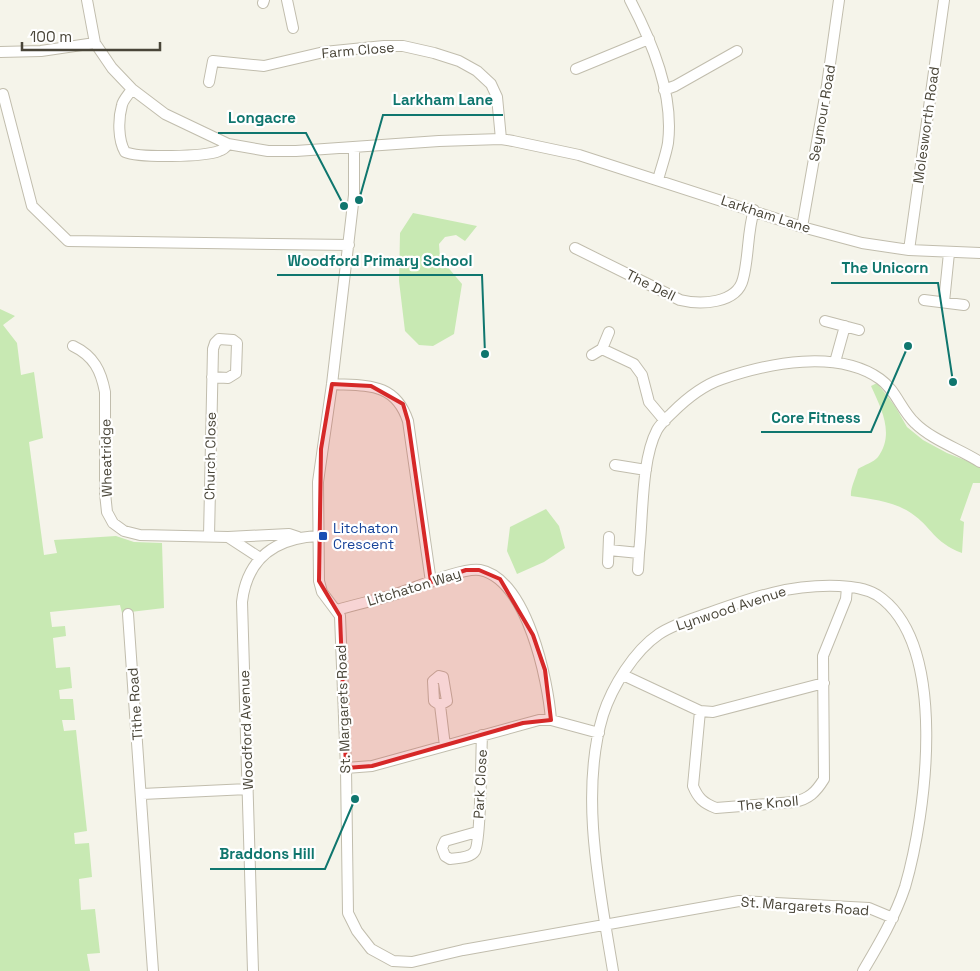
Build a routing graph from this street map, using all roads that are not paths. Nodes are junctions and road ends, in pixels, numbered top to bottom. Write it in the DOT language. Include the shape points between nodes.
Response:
graph roads {
  1 [pos="87,0"];
  2 [pos="287,0"];
  3 [pos="630,0"];
  4 [pos="839,0"];
  5 [pos="944,0"];
  6 [pos="293,28"];
  7 [pos="649,38"];
  8 [pos="95,43"];
  9 [pos="737,50"];
  10 [pos="0,52"];
  11 [pos="576,69"];
  12 [pos="209,82"];
  13 [pos="132,89"];
  14 [pos="664,90"];
  15 [pos="3,94"];
  16 [pos="501,139"];
  17 [pos="228,144"];
  18 [pos="354,147"];
  19 [pos="658,180"];
  20 [pos="754,210"];
  21 [pos="802,226"];
  22 [pos="349,245"];
  23 [pos="575,248"];
  24 [pos="909,250"];
  25 [pos="950,252"];
  26 [pos="980,253"];
  27 [pos="924,300"];
  28 [pos="944,302"];
  29 [pos="964,305"];
  30 [pos="824,321"];
  31 [pos="845,326"];
  32 [pos="859,330"];
  33 [pos="609,332"];
  34 [pos="73,346"];
  35 [pos="602,349"];
  36 [pos="592,355"];
  37 [pos="835,362"];
  38 [pos="212,377"];
  39 [pos="332,384"];
  40 [pos="664,421"];
  41 [pos="980,462"];
  42 [pos="615,465"];
  43 [pos="646,470"];
  44 [pos="209,536"];
  45 [pos="228,536"];
  46 [pos="318,536"];
  47 [pos="298,537"];
  48 [pos="609,537"];
  49 [pos="609,550"];
  50 [pos="640,553"];
  51 [pos="260,558"];
  52 [pos="608,563"];
  53 [pos="638,570"];
  54 [pos="431,582"];
  55 [pos="847,587"];
  56 [pos="337,610"];
  57 [pos="128,614"];
  58 [pos="623,675"];
  59 [pos="824,682"];
  60 [pos="440,705"];
  61 [pos="700,711"];
  62 [pos="552,720"];
  63 [pos="600,733"];
  64 [pos="482,735"];
  65 [pos="445,746"];
  66 [pos="346,768"];
  67 [pos="248,789"];
  68 [pos="142,794"];
  69 [pos="477,832"];
  70 [pos="893,918"];
  71 [pos="605,923"];
  72 [pos="153,971"];
  73 [pos="252,971"];
  74 [pos="613,971"];
  75 [pos="863,971"];
  1 -- 8 [label="street, Larkham Lane"];
  2 -- 6 [label="street"];
  3 -- 7 [label="street"];
  4 -- 21 [label="street, Seymour Road"];
  5 -- 24 [label="street, Molesworth Road"];
  7 -- 11 [label="street"];
  7 -- 14 [label="street"];
  8 -- 10 [label="street" via="41,51"];
  8 -- 13 [label="street, Larkham Lane"];
  9 -- 14 [label="street"];
  12 -- 16 [label="street, Farm Close" via="213,60 264,66 324,52 403,46 459,61 491,84 497,96"];
  13 -- 17 [label="street, Larkham Lane" via="164,114"];
  13 -- 17 [label="street" via="122,104 120,118 121,145 125,152 140,156 204,154 220,151"];
  14 -- 19 [label="street" via="668,144"];
  15 -- 22 [label="street" via="32,206 68,241"];
  16 -- 18 [label="street, Larkham Lane"];
  16 -- 19 [label="street, Larkham Lane" via="579,155"];
  17 -- 18 [label="street, Larkham Lane" via="268,151"];
  18 -- 22 [label="street, St. Margarets Road"];
  19 -- 20 [label="street, Larkham Lane"];
  20 -- 21 [label="street, Larkham Lane"];
  20 -- 23 [label="street, The Dell" via="748,229 743,279 728,297 712,301 694,303 680,300"];
  21 -- 24 [label="street, Larkham Lane" via="862,243"];
  22 -- 39 [label="street, St. Margarets Road"];
  24 -- 25 [label="street, Larkham Lane"];
  25 -- 26 [label="street, Larkham Lane"];
  25 -- 28 [label="street"];
  27 -- 28 [label="street"];
  28 -- 29 [label="street"];
  30 -- 31 [label="street"];
  31 -- 32 [label="street"];
  31 -- 37 [label="street"];
  33 -- 35 [label="street"];
  34 -- 44 [label="street, Wheatridge" via="95,362 102,376 105,392 105,494 107,512 113,523 124,531 140,535"];
  35 -- 36 [label="street"];
  35 -- 40 [label="street" via="634,364 644,380 649,402"];
  37 -- 40 [label="street" via="778,365 721,379 682,404"];
  37 -- 41 [label="street" via="880,379 892,390 915,423"];
  38 -- 44 [label="street, Church Close"];
  39 -- 46 [label="street, St. Margarets Road" via="318,482"];
  39 -- 54 [label="street" via="371,386 383,390 402,404 408,421"];
  40 -- 43 [label="street" via="658,429"];
  42 -- 43 [label="street"];
  43 -- 50 [label="street"];
  44 -- 45 [label="street, Wheatridge"];
  45 -- 47 [label="street, Wheatridge" via="289,534"];
  45 -- 51 [label="street"];
  46 -- 47 [label="street, Woodford Avenue"];
  46 -- 56 [label="street, St. Margarets Road" via="319,581 322,592"];
  47 -- 51 [label="street, Woodford Avenue" via="280,544"];
  48 -- 49 [label="street"];
  49 -- 50 [label="street"];
  49 -- 52 [label="street"];
  50 -- 53 [label="street"];
  51 -- 67 [label="street, Woodford Avenue" via="244,588 242,602"];
  54 -- 56 [label="street, Litchaton Way"];
  54 -- 62 [label="street, Litchaton Way" via="466,570 479,570 492,574 508,589 532,635 545,670"];
  55 -- 58 [label="street, Lynwood Avenue" via="787,588 673,626 644,647"];
  55 -- 59 [label="street, The Knoll" via="846,599 822,656"];
  55 -- 70 [label="street, Lynwood Avenue" via="868,590 879,596 898,615 908,632 923,680 926,743 918,824 904,887"];
  56 -- 66 [label="street, St. Margarets Road" via="340,616"];
  57 -- 68 [label="street, Tithe Road"];
  58 -- 61 [label="street"];
  58 -- 63 [label="street, Lynwood Avenue" via="604,714"];
  59 -- 61 [label="street" via="714,712"];
  59 -- 61 [label="street, The Knoll" via="824,779 806,800 716,808 705,804 693,786"];
  60 -- 65 [label="street"];
  62 -- 63 [label="street"];
  62 -- 64 [label="street" via="538,720"];
  63 -- 71 [label="street, Lynwood Avenue" via="593,779 594,824"];
  64 -- 65 [label="street"];
  64 -- 69 [label="street, Park Close"];
  65 -- 66 [label="street" via="372,766"];
  66 -- 71 [label="street, St. Margarets Road" via="348,913 357,932 371,949 394,960 412,962"];
  67 -- 68 [label="street"];
  67 -- 73 [label="street, Woodford Avenue"];
  68 -- 72 [label="street, Tithe Road"];
  70 -- 71 [label="street, St. Margarets Road" via="869,908 739,901"];
  70 -- 75 [label="street, Lynwood Avenue"];
  71 -- 74 [label="street, Lynwood Avenue"];
}
